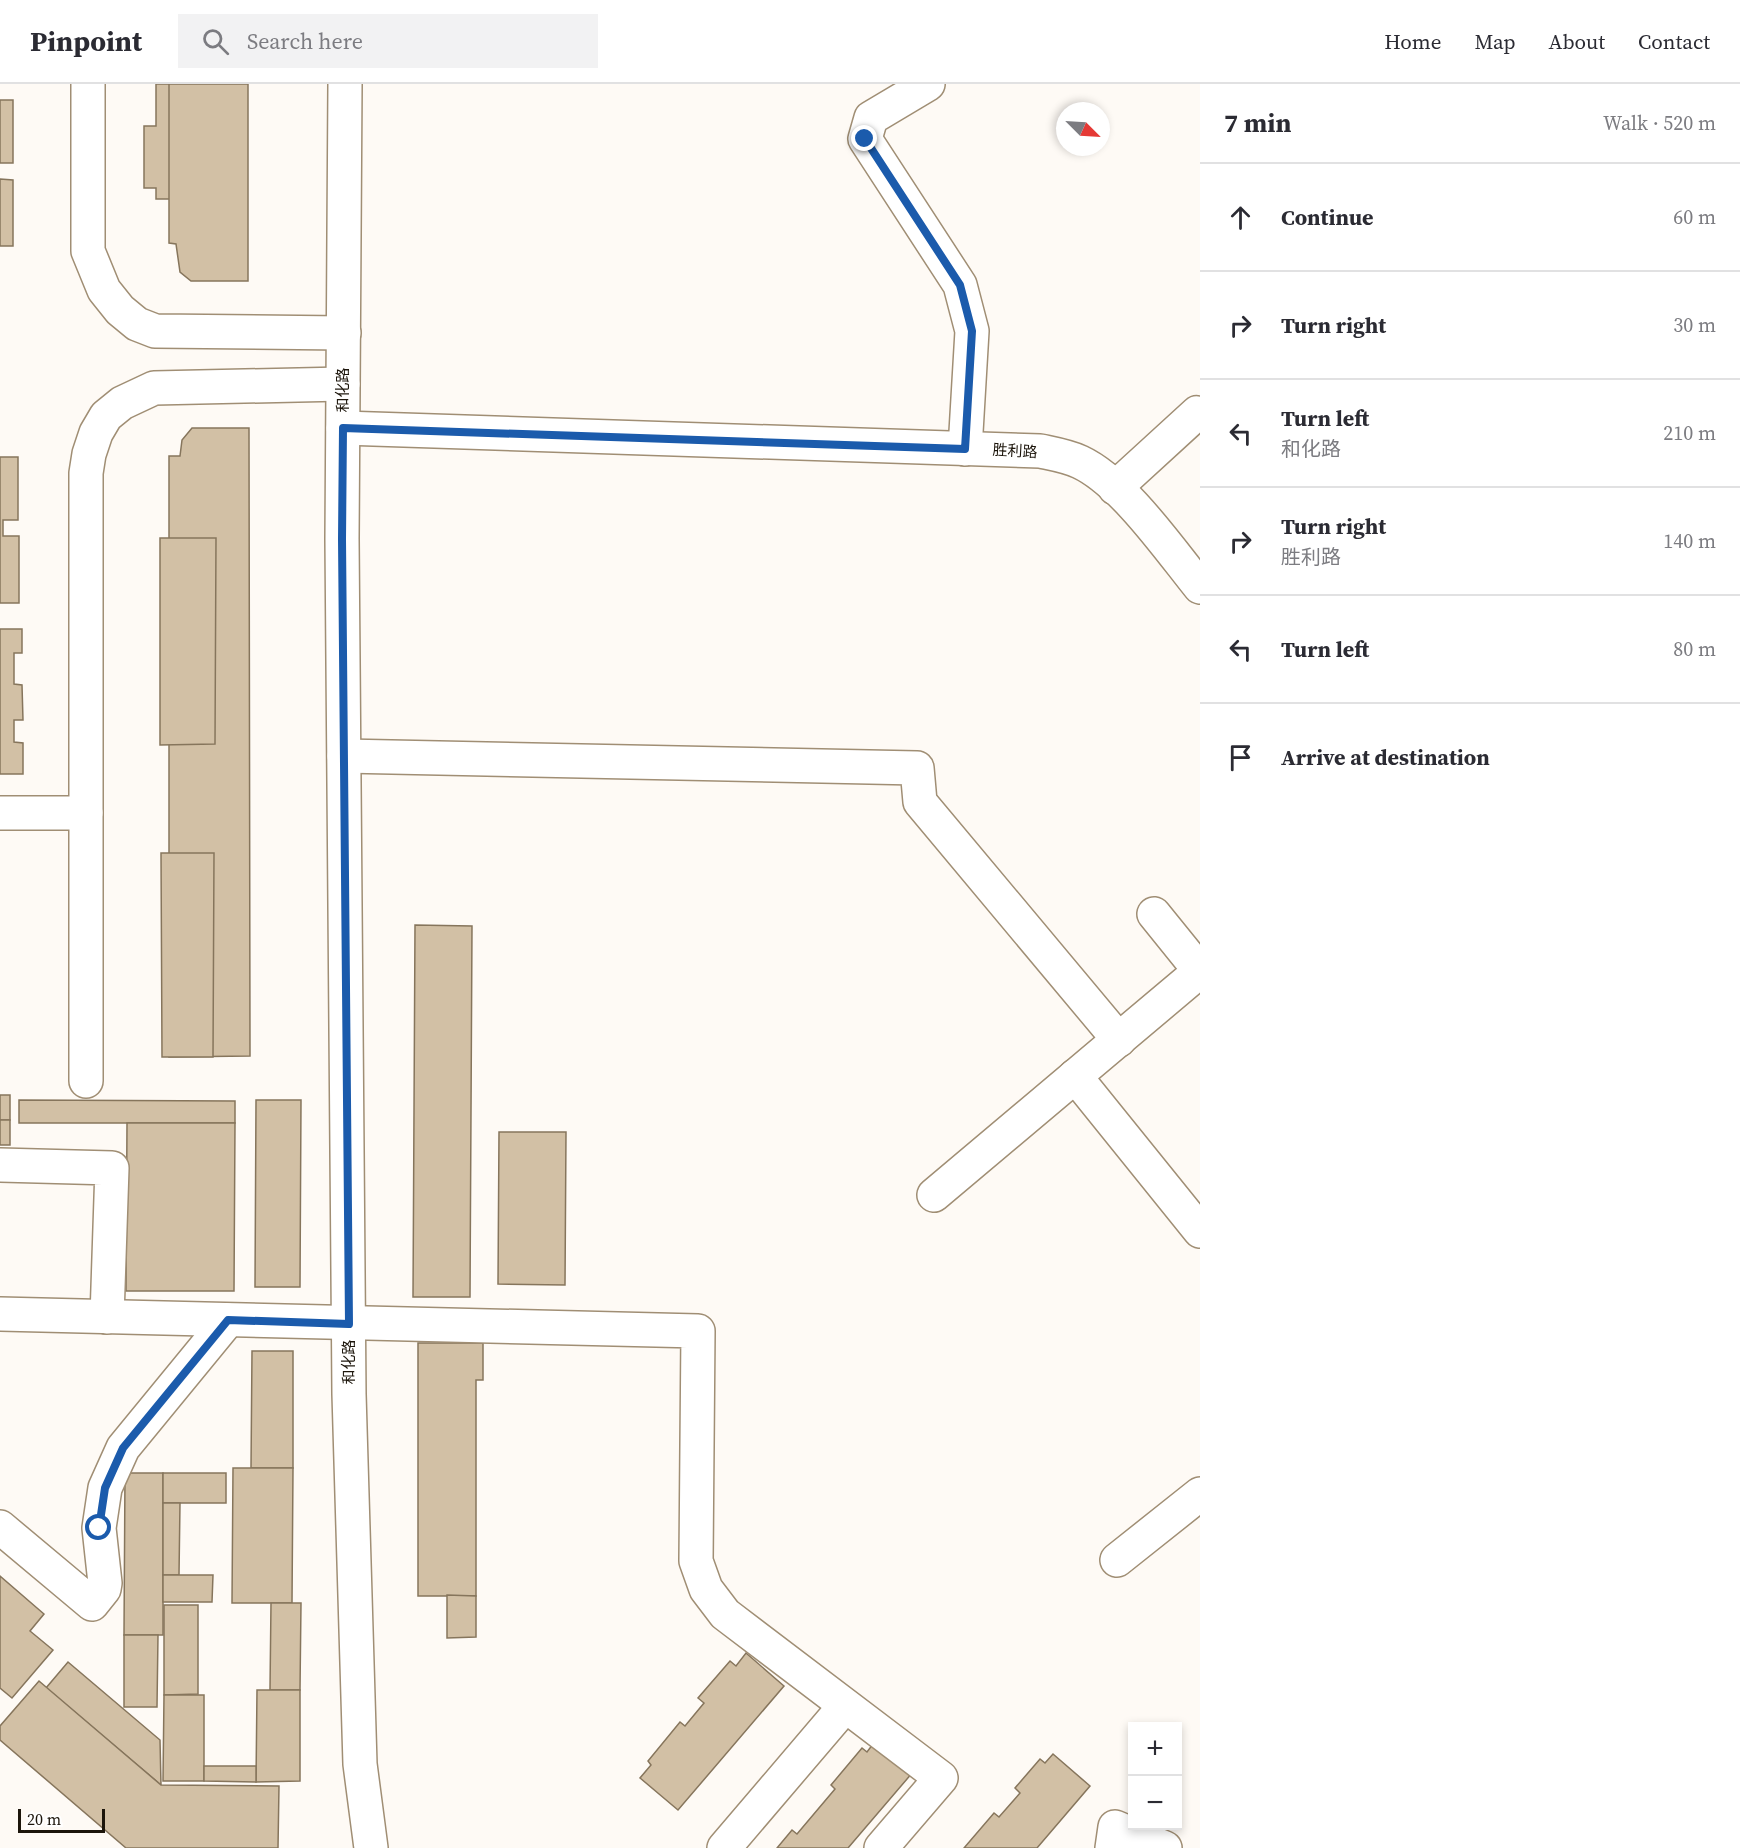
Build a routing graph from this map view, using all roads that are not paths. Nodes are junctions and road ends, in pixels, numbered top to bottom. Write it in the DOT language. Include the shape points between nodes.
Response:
graph roads {
  1 [pos="88,84"];
  2 [pos="345,84"];
  3 [pos="928,84"];
  4 [pos="344,333"];
  5 [pos="343,384"];
  6 [pos="1200,414"];
  7 [pos="343,428"];
  8 [pos="965,449"];
  9 [pos="1116,488"];
  10 [pos="1200,587"];
  11 [pos="344,756"];
  12 [pos="0,813"];
  13 [pos="86,813"];
  14 [pos="1154,914"];
  15 [pos="1200,971"];
  16 [pos="1119,1040"];
  17 [pos="1075,1076"];
  18 [pos="86,1081"];
  19 [pos="0,1165"];
  20 [pos="934,1195"];
  21 [pos="1200,1231"];
  22 [pos="0,1314"];
  23 [pos="107,1317"];
  24 [pos="228,1320"];
  25 [pos="349,1324"];
  26 [pos="1200,1494"];
  27 [pos="0,1527"];
  28 [pos="1117,1560"];
  29 [pos="845,1706"];
  30 [pos="371,1848"];
  31 [pos="724,1848"];
  32 [pos="881,1848"];
  33 [pos="1112,1848"];
  34 [pos="1165,1848"];
  1 -- 4 [label="street" via="88,251 104,290 120,310 137,324 155,331"];
  2 -- 4 [label="street, 和化路"];
  3 -- 8 [label="street" via="871,118 865,139 960,285 972,331"];
  4 -- 5 [label="street, 和化路"];
  5 -- 7 [label="street, 和化路"];
  5 -- 13 [label="street" via="154,388 136,395 106,416 88,454 86,473"];
  6 -- 9 [label="street"];
  7 -- 8 [label="street, 胜利路"];
  7 -- 11 [label="street, 和化路"];
  8 -- 9 [label="street, 胜利路" via="1065,455"];
  9 -- 10 [label="street, 胜利路"];
  11 -- 16 [label="street" via="917,768 920,802"];
  11 -- 25 [label="street, 和化路"];
  12 -- 13 [label="street"];
  13 -- 18 [label="street"];
  14 -- 15 [label="street"];
  15 -- 16 [label="street"];
  16 -- 17 [label="street"];
  17 -- 20 [label="street"];
  17 -- 21 [label="street"];
  19 -- 23 [label="street" via="111,1168"];
  22 -- 23 [label="street"];
  23 -- 24 [label="street"];
  24 -- 25 [label="street"];
  24 -- 27 [label="street" via="123,1448 105,1488 99,1528 105,1583 92,1604"];
  25 -- 29 [label="street" via="698,1331 696,1560 706,1589 725,1614"];
  25 -- 30 [label="street, 和化路" via="360,1764"];
  26 -- 28 [label="street"];
  29 -- 31 [label="street"];
  29 -- 32 [label="street" via="941,1778"];
  33 -- 34 [label="street" via="1115,1827"];
}
